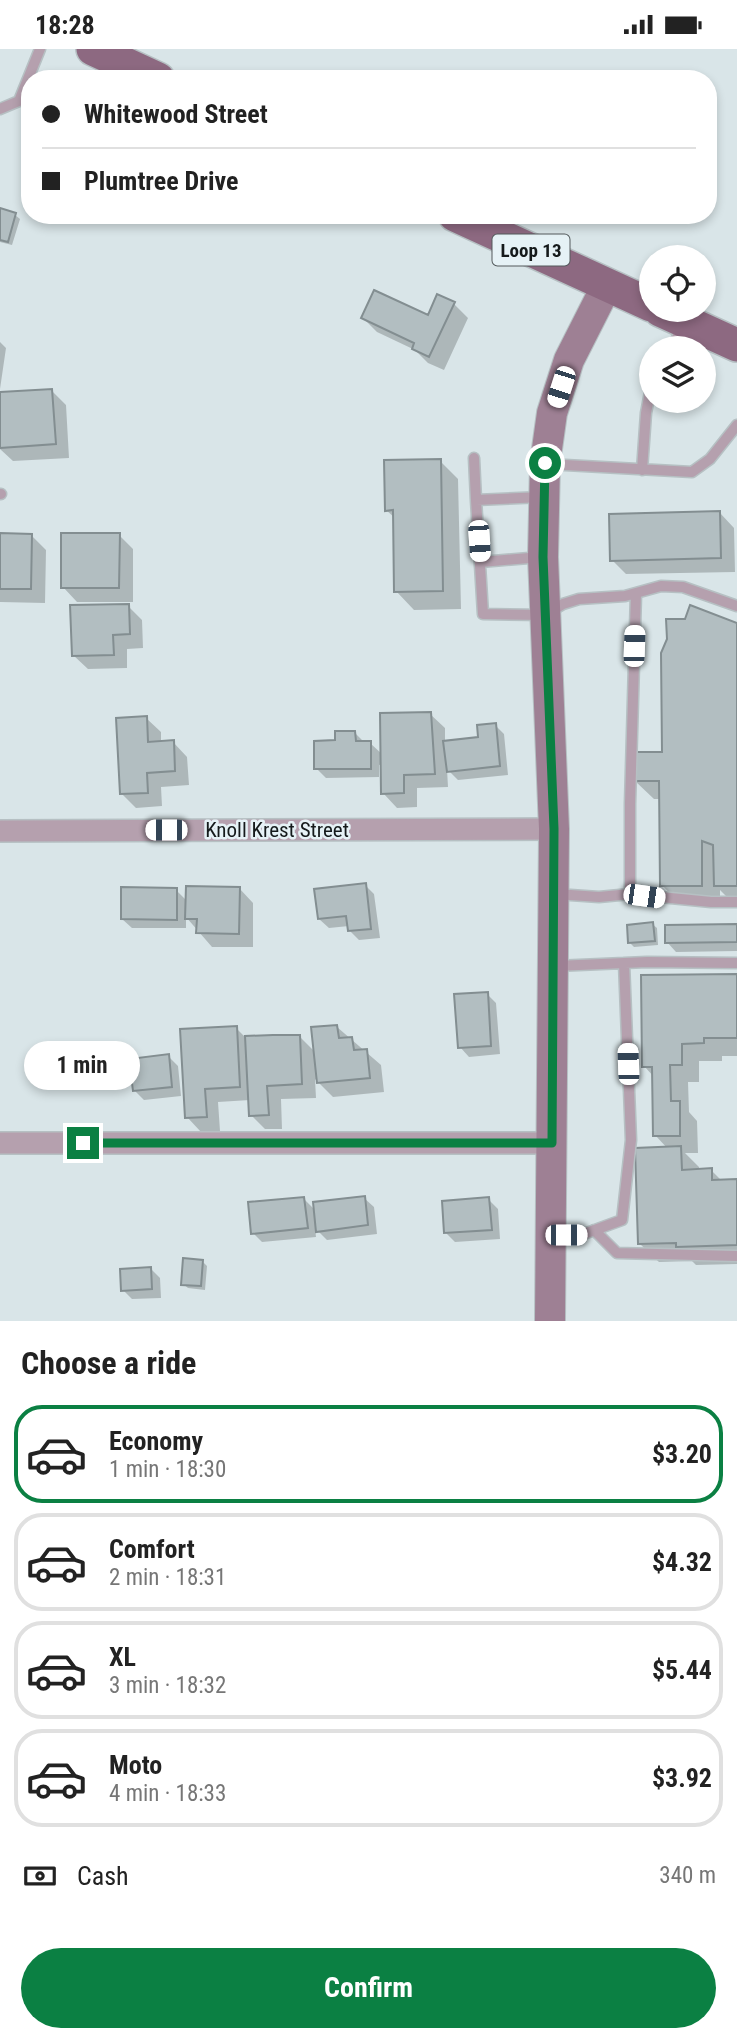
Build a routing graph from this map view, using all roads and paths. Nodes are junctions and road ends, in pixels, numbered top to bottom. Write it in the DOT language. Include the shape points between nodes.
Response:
graph roads {
  1 [pos="40,49"];
  2 [pos="93,49"];
  3 [pos="32,70"];
  4 [pos="138,70"];
  5 [pos="21,96"];
  6 [pos="0,109"];
  7 [pos="475,224"];
  8 [pos="607,285"];
  9 [pos="639,300"];
  10 [pos="673,327"];
  11 [pos="737,345"];
  12 [pos="646,413"];
  13 [pos="737,425"];
  14 [pos="474,458"];
  15 [pos="545,463"];
  16 [pos="642,470"];
  17 [pos="543,497"];
  18 [pos="476,500"];
  19 [pos="543,557"];
  20 [pos="481,562"];
  21 [pos="636,593"];
  22 [pos="737,606"];
  23 [pos="545,615"];
  24 [pos="554,829"];
  25 [pos="0,831"];
  26 [pos="553,894"];
  27 [pos="630,894"];
  28 [pos="737,902"];
  29 [pos="624,963"];
  30 [pos="737,963"];
  31 [pos="553,966"];
  32 [pos="0,1143"];
  33 [pos="552,1143"];
  34 [pos="594,1230"];
  35 [pos="551,1235"];
  36 [pos="737,1256"];
  37 [pos="550,1321"];
  1 -- 3 [label="lane"];
  2 -- 4 [label="main road"];
  5 -- 6 [label="lane"];
  7 -- 8 [label="main road, Loop 13"];
  8 -- 9 [label="main road, Loop 13"];
  8 -- 15 [label="street" via="569,360 552,413"];
  10 -- 11 [label="main road"];
  12 -- 16 [label="lane"];
  13 -- 16 [label="lane" via="710,459 692,472"];
  14 -- 18 [label="lane"];
  15 -- 16 [label="lane"];
  15 -- 17 [label="street"];
  17 -- 18 [label="lane"];
  17 -- 19 [label="street"];
  18 -- 20 [label="lane"];
  19 -- 20 [label="lane"];
  19 -- 23 [label="street"];
  20 -- 23 [label="lane" via="483,614"];
  21 -- 22 [label="lane" via="660,586 683,587"];
  21 -- 23 [label="lane" via="579,599"];
  21 -- 27 [label="lane"];
  23 -- 24 [label="street"];
  24 -- 25 [label="street, Knoll Krest Street"];
  24 -- 26 [label="street"];
  26 -- 27 [label="lane"];
  26 -- 31 [label="street"];
  27 -- 28 [label="lane"];
  29 -- 30 [label="lane"];
  29 -- 31 [label="lane"];
  29 -- 34 [label="lane" via="631,1139 622,1220"];
  31 -- 33 [label="street"];
  32 -- 33 [label="street"];
  33 -- 35 [label="street"];
  34 -- 35 [label="lane"];
  34 -- 36 [label="lane" via="617,1253"];
  35 -- 37 [label="street"];
}
